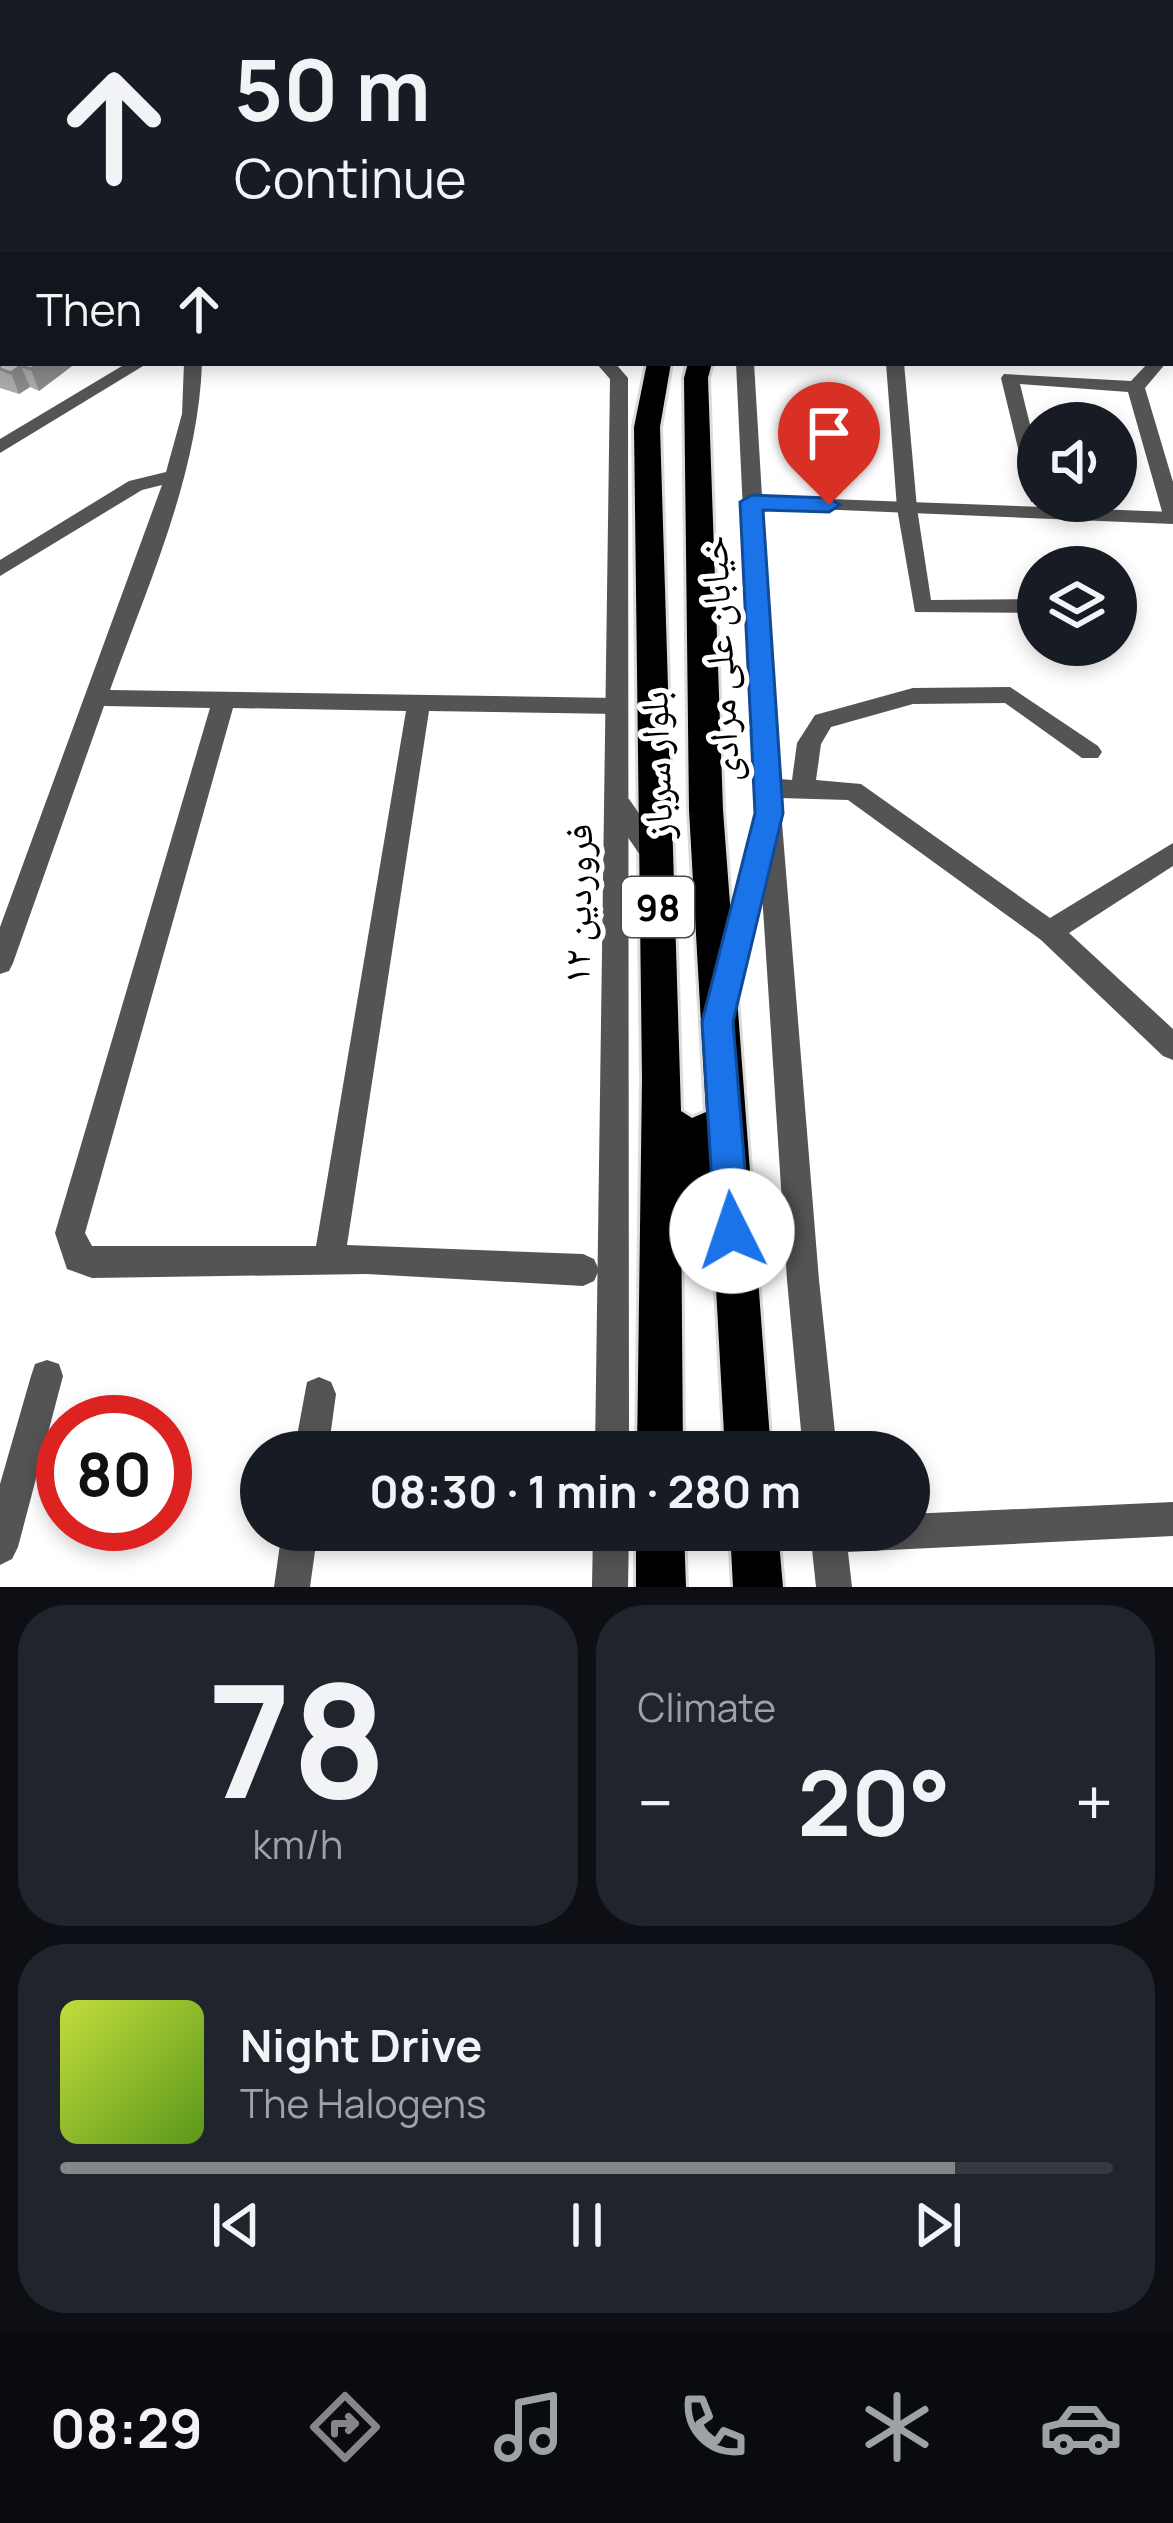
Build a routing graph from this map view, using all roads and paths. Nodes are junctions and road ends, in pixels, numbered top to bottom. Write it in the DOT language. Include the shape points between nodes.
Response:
graph roads {
  1 [pos="134,366"];
  2 [pos="193,366"];
  3 [pos="608,366"];
  4 [pos="658,366"];
  5 [pos="699,366"];
  6 [pos="745,366"];
  7 [pos="895,366"];
  8 [pos="1154,366"];
  9 [pos="1136,387"];
  10 [pos="1017,408"];
  11 [pos="0,447"];
  12 [pos="174,476"];
  13 [pos="752,502"];
  14 [pos="1017,505"];
  15 [pos="907,508"];
  16 [pos="1137,513"];
  17 [pos="1173,516"];
  18 [pos="0,569"];
  19 [pos="1017,606"];
  20 [pos="95,698"];
  21 [pos="223,703"];
  22 [pos="419,704"];
  23 [pos="616,706"];
  24 [pos="1090,752"];
  25 [pos="803,789"];
  26 [pos="768,800"];
  27 [pos="620,806"];
  28 [pos="1173,853"];
  29 [pos="658,861"];
  30 [pos="1050,932"];
  31 [pos="0,963"];
  32 [pos="718,1022"];
  33 [pos="1173,1047"];
  34 [pos="661,1117"];
  35 [pos="724,1121"];
  36 [pos="729,1185"];
  37 [pos="661,1189"];
  38 [pos="329,1262"];
  39 [pos="584,1270"];
  40 [pos="47,1376"];
  41 [pos="319,1394"];
  42 [pos="314,1431"];
  43 [pos="612,1431"];
  44 [pos="660,1431"];
  45 [pos="747,1431"];
  46 [pos="818,1431"];
  47 [pos="1173,1519"];
  48 [pos="930,1528"];
  49 [pos="0,1547"];
  50 [pos="297,1551"];
  51 [pos="611,1551"];
  52 [pos="661,1551"];
  53 [pos="755,1551"];
  54 [pos="831,1551"];
  55 [pos="292,1587"];
  56 [pos="610,1587"];
  57 [pos="662,1587"];
  58 [pos="758,1587"];
  59 [pos="834,1587"];
  1 -- 11 [label="street"];
  2 -- 12 [label="street" via="191,414"];
  3 -- 23 [label="street, ۱۲ فروردین" via="619,378"];
  4 -- 29 [label="highway, بلوار سرباز / 98" via="647,427"];
  5 -- 32 [label="highway, بلوار سرباز / 98"];
  6 -- 13 [label="street, خیابان علی مرادی"];
  7 -- 15 [label="street"];
  8 -- 9 [label="street"];
  9 -- 10 [label="street" via="1010,378"];
  9 -- 17 [label="street"];
  12 -- 18 [label="street" via="136,485"];
  12 -- 20 [label="street"];
  13 -- 15 [label="street"];
  13 -- 26 [label="street, خیابان علی مرادی"];
  14 -- 15 [label="street"];
  15 -- 19 [label="street" via="922,607"];
  16 -- 17 [label="street"];
  20 -- 21 [label="street"];
  20 -- 31 [label="street"];
  21 -- 22 [label="street"];
  21 -- 38 [label="street" via="72,1248 92,1262"];
  22 -- 23 [label="street"];
  22 -- 38 [label="street"];
  23 -- 27 [label="street, ۱۲ فروردین"];
  24 -- 25 [label="street" via="1010,695 913,696 823,721 809,743"];
  25 -- 26 [label="street"];
  25 -- 30 [label="street" via="853,791"];
  26 -- 32 [label="street"];
  26 -- 46 [label="street, خیابان علی مرادی"];
  27 -- 29 [label="street"];
  27 -- 43 [label="street, ۱۲ فروردین"];
  28 -- 30 [label="street"];
  29 -- 34 [label="highway, بلوار سرباز / 98"];
  30 -- 33 [label="street"];
  32 -- 35 [label="highway, بلوار سرباز / 98"];
  34 -- 35 [label="highway" via="687,1137 709,1135"];
  34 -- 37 [label="highway, بلوار سرباز / 98"];
  35 -- 36 [label="highway, بلوار سرباز / 98"];
  36 -- 37 [label="highway" via="693,1171"];
  36 -- 45 [label="highway, بلوار سرباز / 98"];
  37 -- 44 [label="highway, بلوار سرباز / 98"];
  38 -- 39 [label="street"];
  40 -- 49 [label="street"];
  41 -- 42 [label="street"];
  47 -- 48 [label="street"];
  50 -- 55 [label="street"];
  51 -- 56 [label="street"];
  52 -- 57 [label="highway"];
  53 -- 58 [label="highway"];
  54 -- 59 [label="street"];
}
